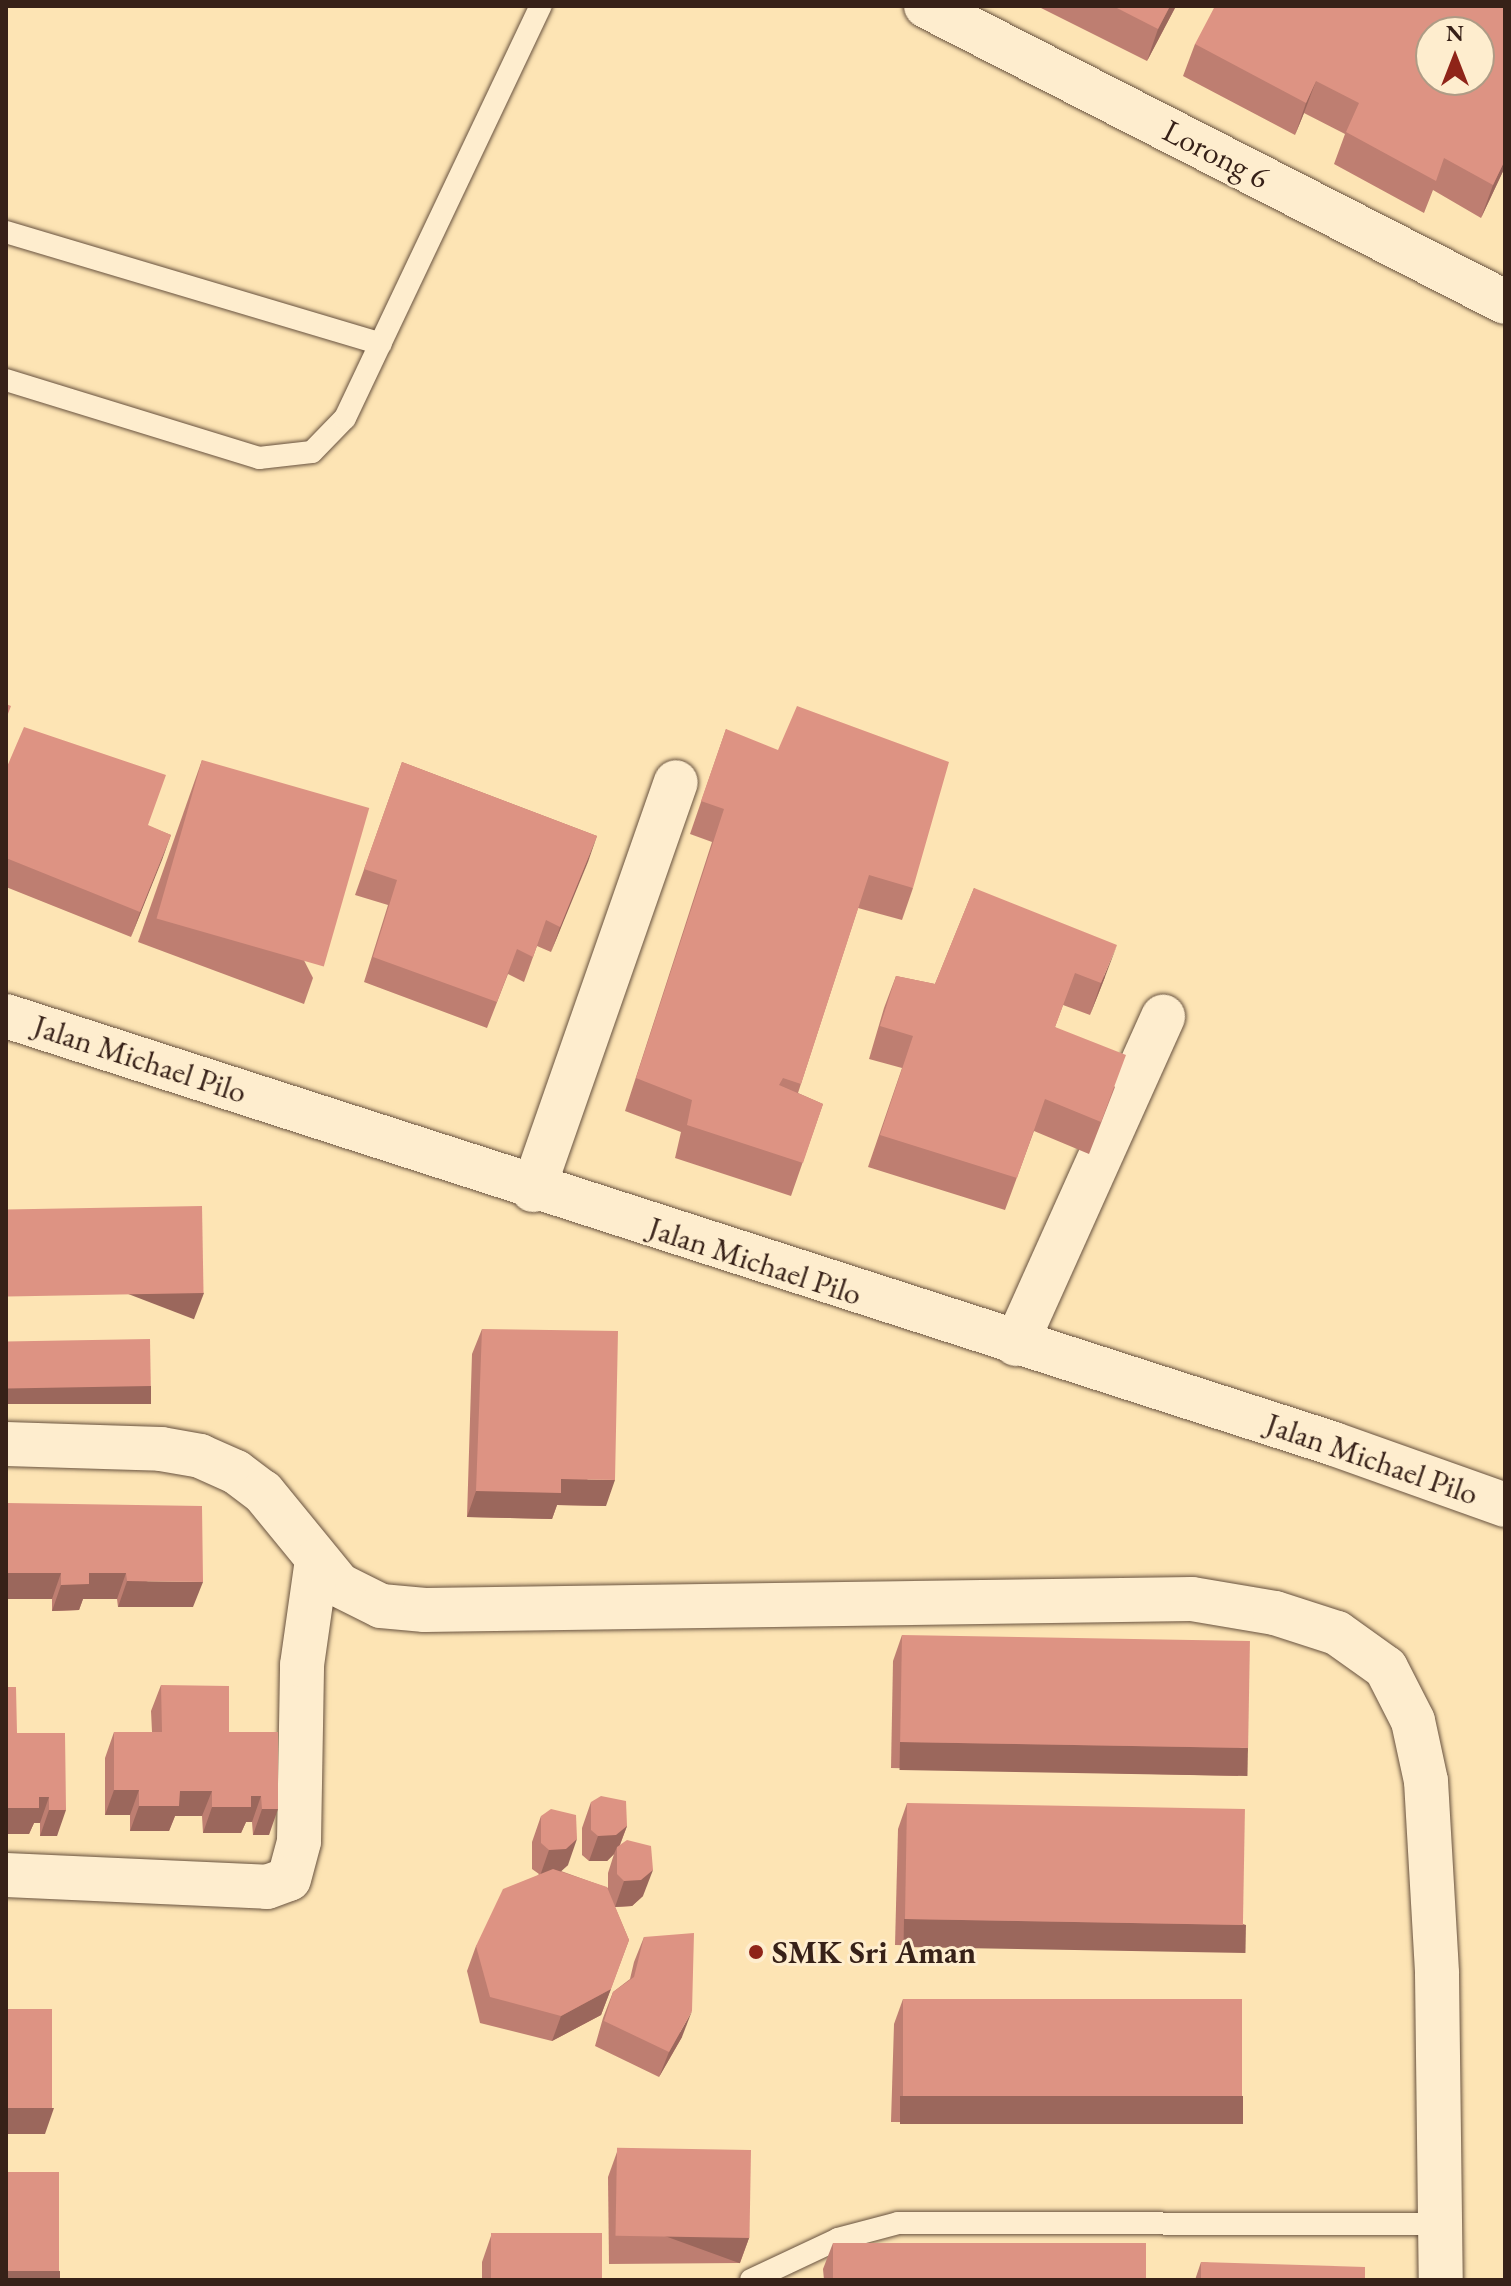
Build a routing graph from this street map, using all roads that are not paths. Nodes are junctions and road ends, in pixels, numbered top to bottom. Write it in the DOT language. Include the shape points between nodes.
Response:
graph roads {
  1 [pos="541,6"];
  2 [pos="926,6"];
  3 [pos="6,232"];
  4 [pos="1505,302"];
  5 [pos="381,344"];
  6 [pos="6,380"];
  7 [pos="676,782"];
  8 [pos="6,1016"];
  9 [pos="1163,1017"];
  10 [pos="533,1190"];
  11 [pos="1016,1344"];
  12 [pos="6,1444"];
  13 [pos="1505,1505"];
  14 [pos="317,1560"];
  15 [pos="6,1875"];
  16 [pos="1441,2224"];
  17 [pos="751,2280"];
  18 [pos="1441,2280"];
  1 -- 5 [label="lane"];
  2 -- 4 [label="street, Lorong 6"];
  3 -- 5 [label="lane"];
  5 -- 6 [label="lane" via="345,418 312,452 259,458"];
  7 -- 10 [label="street"];
  8 -- 10 [label="street, Jalan Michael Pilo"];
  9 -- 11 [label="street"];
  10 -- 11 [label="street, Jalan Michael Pilo"];
  11 -- 13 [label="street, Jalan Michael Pilo" via="1334,1444"];
  12 -- 14 [label="street" via="161,1449 200,1456 263,1492"];
  14 -- 15 [label="street" via="302,1665 299,1841 296,1869 289,1879 267,1887"];
  14 -- 16 [label="street" via="339,1585 363,1599 425,1610 1192,1599 1275,1613 1337,1633 1386,1668 1413,1721 1426,1781 1437,1974"];
  16 -- 17 [label="lane" via="898,2223 838,2239"];
  16 -- 18 [label="street"];
}
